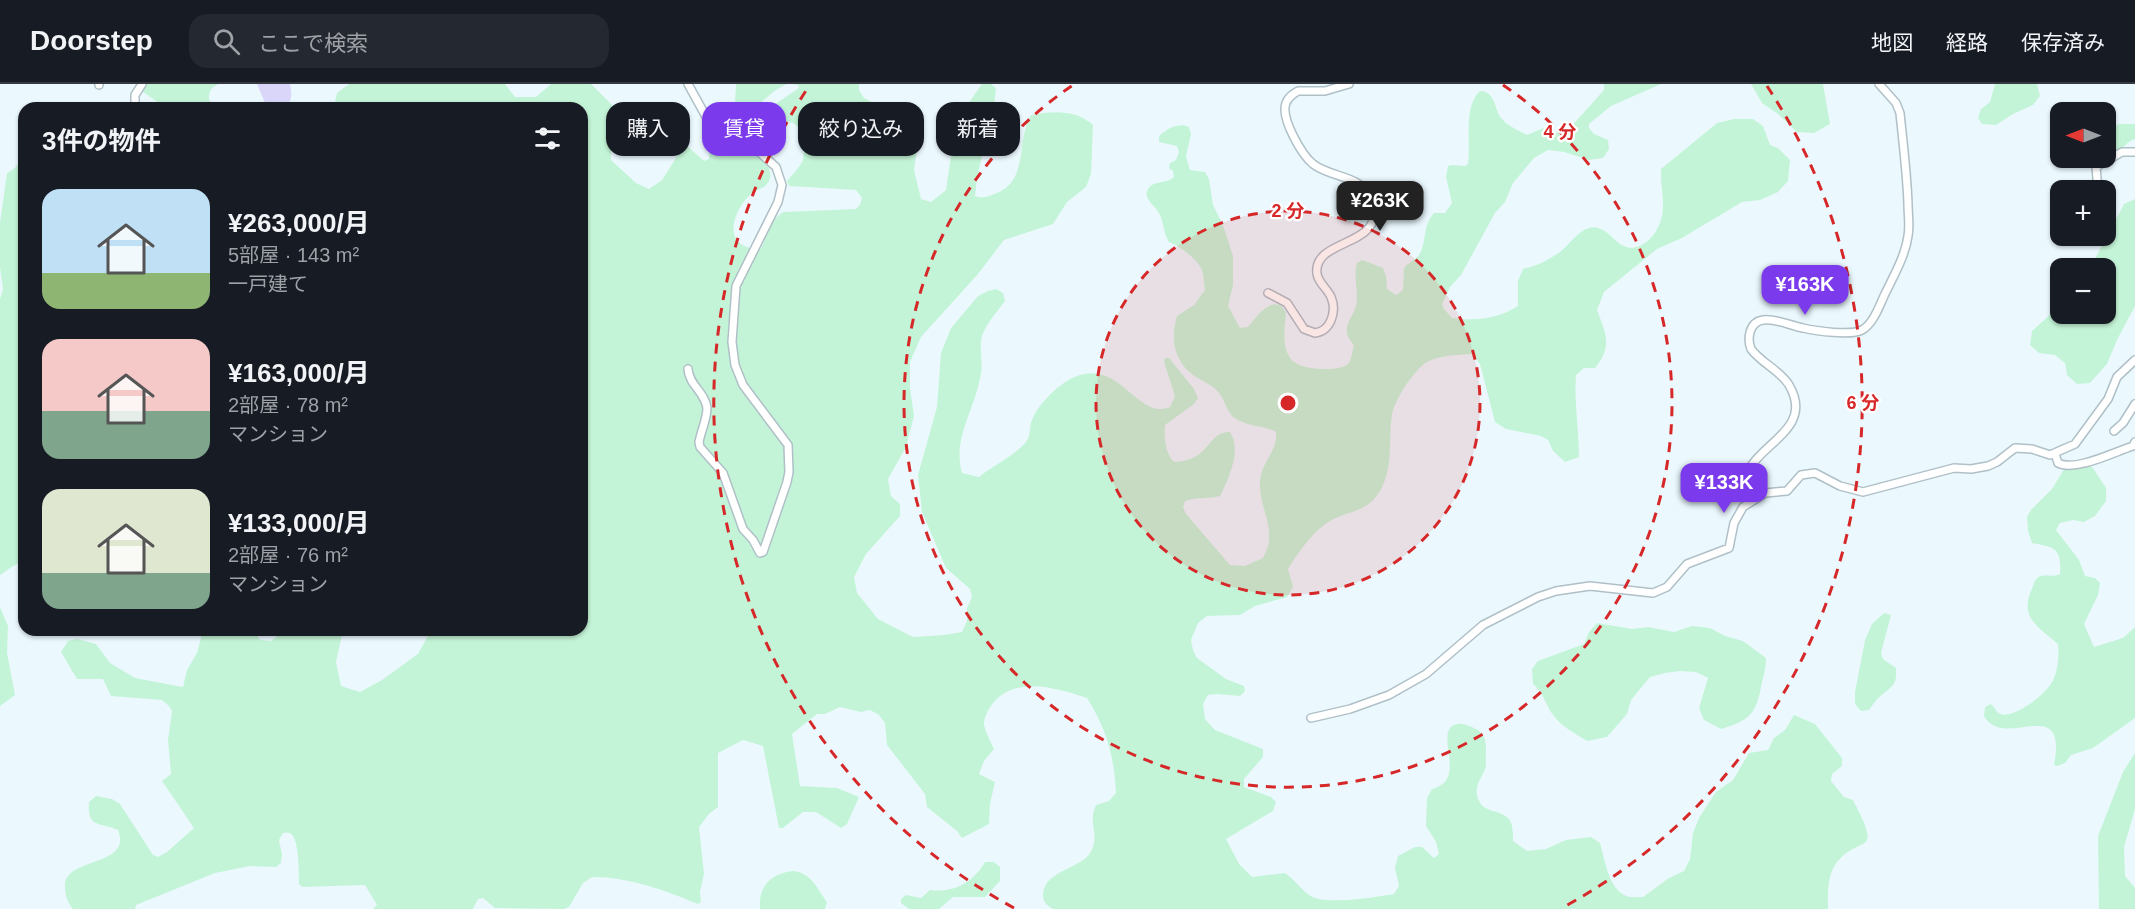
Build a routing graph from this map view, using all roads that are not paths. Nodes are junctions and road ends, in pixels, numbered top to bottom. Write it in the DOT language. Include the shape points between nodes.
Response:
graph roads {
  1 [pos="142,84"];
  2 [pos="688,84"];
  3 [pos="1348,84"];
  4 [pos="1879,84"];
  5 [pos="135,102"];
  6 [pos="2135,152"];
  7 [pos="2097,180"];
  8 [pos="1268,293"];
  9 [pos="2135,360"];
  10 [pos="688,369"];
  11 [pos="2134,408"];
  12 [pos="2114,431"];
  13 [pos="2135,442"];
  14 [pos="2055,454"];
  15 [pos="1751,501"];
  16 [pos="1311,718"];
  1 -- 5 [label="street"];
  2 -- 10 [label="street" via="707,120 746,140 772,162 781,177 778,202 736,286 732,342 743,385 784,438 789,452 787,482 763,552 758,552 743,529 723,473 700,447 707,406 689,380"];
  3 -- 8 [label="street" via="1325,92 1298,91 1287,100 1285,117 1311,163 1364,187 1373,207 1372,220 1360,236 1328,250 1319,260 1317,276 1333,300 1333,314 1326,329 1315,333 1304,329 1287,303"];
  4 -- 15 [label="street" via="1900,113 1907,187 1905,248 1882,300 1863,329 1848,333 1826,331 1774,320 1763,320 1751,328 1751,350 1789,385 1795,407 1788,429 1752,462 1746,482"];
  6 -- 7 [label="street" via="2122,152 2096,166"];
  9 -- 14 [label="street" via="2117,377 2108,399 2079,441"];
  11 -- 12 [label="street"];
  13 -- 14 [label="street" via="2090,462 2068,466 2058,463"];
  14 -- 15 [label="street" via="2014,448 1988,466 1954,468 1863,492 1815,473 1807,474 1787,490 1771,491"];
  15 -- 16 [label="street" via="1737,515 1729,548 1687,564 1660,590 1645,594 1590,586 1538,597 1483,625 1426,674 1389,695"];
}
